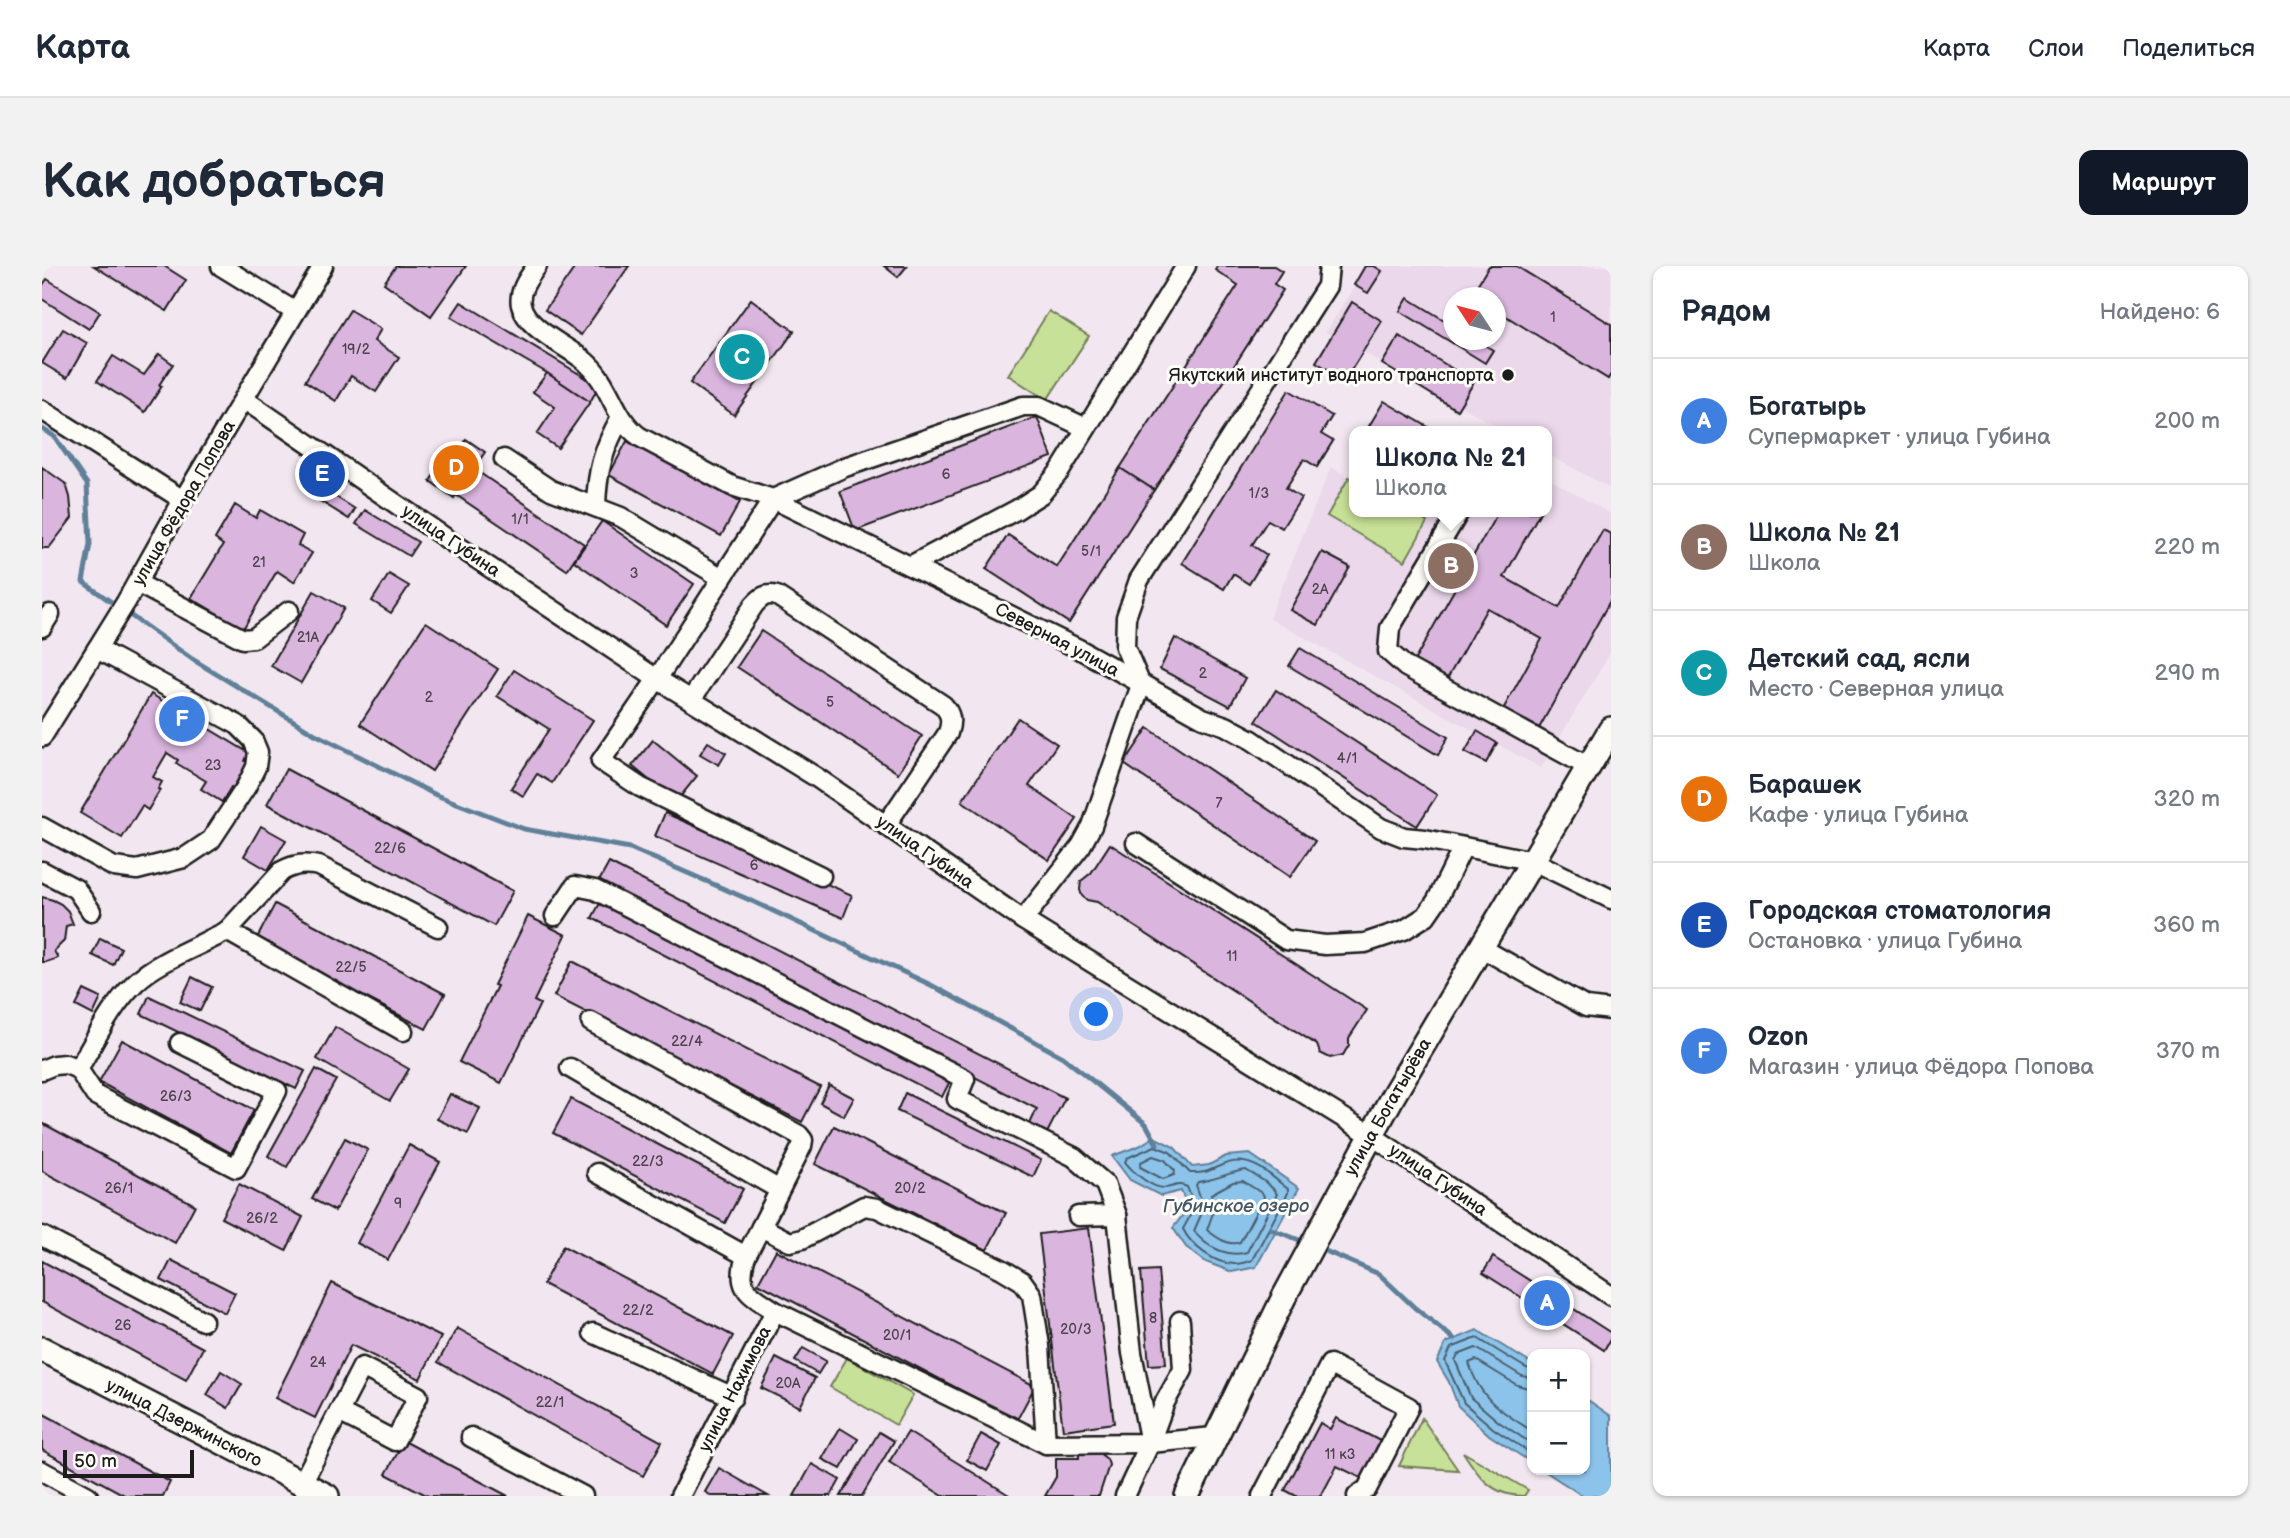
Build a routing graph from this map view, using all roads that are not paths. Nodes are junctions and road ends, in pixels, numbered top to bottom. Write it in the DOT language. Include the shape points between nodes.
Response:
graph roads {
  1 [pos="221,266"];
  2 [pos="323,266"];
  3 [pos="537,266"];
  4 [pos="1186,266"];
  5 [pos="1329,266"];
  6 [pos="294,311"];
  7 [pos="245,400"];
  8 [pos="42,410"];
  9 [pos="621,417"];
  10 [pos="1086,428"];
  11 [pos="503,459"];
  12 [pos="773,499"];
  13 [pos="183,500"];
  14 [pos="596,506"];
  15 [pos="1456,517"];
  16 [pos="910,566"];
  17 [pos="722,578"];
  18 [pos="137,583"];
  19 [pos="289,611"];
  20 [pos="97,649"];
  21 [pos="657,679"];
  22 [pos="1141,685"];
  23 [pos="691,700"];
  24 [pos="1611,730"];
  25 [pos="42,737"];
  26 [pos="1587,766"];
  27 [pos="886,825"];
  28 [pos="42,827"];
  29 [pos="1136,843"];
  30 [pos="1463,847"];
  31 [pos="1533,860"];
  32 [pos="42,871"];
  33 [pos="821,876"];
  34 [pos="1611,899"];
  35 [pos="91,911"];
  36 [pos="555,916"];
  37 [pos="1023,920"];
  38 [pos="438,927"];
  39 [pos="227,931"];
  40 [pos="1480,947"];
  41 [pos="1611,1010"];
  42 [pos="591,1022"];
  43 [pos="403,1031"];
  44 [pos="180,1043"];
  45 [pos="570,1068"];
  46 [pos="79,1069"];
  47 [pos="42,1070"];
  48 [pos="1371,1135"];
  49 [pos="597,1173"];
  50 [pos="778,1189"];
  51 [pos="1117,1215"];
  52 [pos="1078,1216"];
  53 [pos="761,1227"];
  54 [pos="42,1236"];
  55 [pos="746,1256"];
  56 [pos="1611,1296"];
  57 [pos="775,1311"];
  58 [pos="203,1321"];
  59 [pos="1180,1321"];
  60 [pos="593,1333"];
  61 [pos="42,1349"];
  62 [pos="733,1397"];
  63 [pos="339,1412"];
  64 [pos="471,1437"];
  65 [pos="1214,1437"];
  66 [pos="1150,1443"];
  67 [pos="1045,1444"];
  68 [pos="42,1471"];
  69 [pos="302,1483"];
  70 [pos="88,1496"];
  71 [pos="327,1496"];
  72 [pos="583,1496"];
  73 [pos="680,1496"];
  74 [pos="1125,1496"];
  75 [pos="1187,1496"];
  76 [pos="1262,1496"];
  77 [pos="1357,1496"];
  1 -- 6 [label="street"];
  2 -- 6 [label="street, улица Фёдора Попова"];
  3 -- 9 [label="street" via="522,292 526,316 599,375"];
  4 -- 10 [label="street"];
  5 -- 22 [label="street" via="1327,286 1139,580 1126,617 1125,647"];
  6 -- 7 [label="street, улица Фёдора Попова"];
  7 -- 13 [label="street, улица Фёдора Попова"];
  7 -- 21 [label="street, улица Губина"];
  8 -- 13 [label="street"];
  9 -- 12 [label="street, Северная улица" via="640,437 732,486"];
  9 -- 14 [label="street" via="600,463"];
  10 -- 12 [label="street" via="1039,406 1023,406 845,467"];
  10 -- 16 [label="street" via="1041,494"];
  11 -- 14 [label="street" via="551,490"];
  12 -- 16 [label="street, Северная улица"];
  12 -- 17 [label="street"];
  13 -- 18 [label="street, улица Фёдора Попова"];
  14 -- 17 [label="street"];
  15 -- 26 [label="street" via="1390,628 1388,651 1406,667"];
  16 -- 22 [label="street, Северная улица" via="1079,649"];
  17 -- 21 [label="street"];
  18 -- 19 [label="street" via="243,639 254,638"];
  18 -- 20 [label="street, улица Фёдора Попова"];
  20 -- 25 [label="street, улица Фёдора Попова"];
  20 -- 28 [label="street" via="239,725 258,752 256,767 211,840 184,858 137,870 114,867"];
  21 -- 23 [label="street, улица Губина"];
  21 -- 33 [label="street" via="601,761 639,787"];
  22 -- 30 [label="street, Северная улица" via="1252,740 1381,828 1404,837"];
  22 -- 37 [label="street" via="1092,826"];
  23 -- 27 [label="street, улица Губина"];
  23 -- 27 [label="street" via="754,605 761,597 778,596 949,712 952,723 948,733"];
  24 -- 26 [label="main road, улица Богатырёва"];
  26 -- 31 [label="main road, улица Богатырёва"];
  27 -- 37 [label="street, улица Губина"];
  29 -- 30 [label="street" via="1286,940 1325,945 1365,943 1404,930 1426,916"];
  30 -- 31 [label="street, Северная улица"];
  31 -- 34 [label="street, Северная улица"];
  31 -- 40 [label="main road, улица Богатырёва"];
  32 -- 35 [label="street" via="76,889"];
  36 -- 51 [label="street" via="575,886 595,890 965,1079 957,1098 1074,1157 1105,1184"];
  37 -- 48 [label="street, улица Губина"];
  38 -- 39 [label="street" via="307,863 282,871"];
  39 -- 43 [label="street"];
  39 -- 46 [label="street" via="138,980 118,1001"];
  40 -- 41 [label="street" via="1577,1003"];
  40 -- 48 [label="main road, улица Богатырёва"];
  42 -- 50 [label="street" via="799,1135 802,1146"];
  44 -- 46 [label="street" via="277,1091 236,1168 95,1095"];
  45 -- 50 [label="street"];
  46 -- 47 [label="street" via="66,1064"];
  48 -- 56 [label="street, улица Губина"];
  48 -- 65 [label="main road, улица Богатырёва"];
  49 -- 55 [label="street"];
  50 -- 53 [label="street"];
  51 -- 52 [label="street"];
  51 -- 66 [label="street" via="1132,1353"];
  53 -- 55 [label="street"];
  53 -- 67 [label="street" via="790,1242 864,1206 877,1208 1022,1282 1032,1295 1040,1346"];
  54 -- 58 [label="street"];
  55 -- 57 [label="street, улица Нахимова" via="741,1272 747,1291"];
  57 -- 62 [label="street, улица Нахимова"];
  57 -- 67 [label="street"];
  59 -- 66 [label="street" via="1183,1370"];
  60 -- 62 [label="street"];
  61 -- 69 [label="main road, улица Дзержинского"];
  62 -- 73 [label="street, улица Нахимова"];
  63 -- 63 [label="street" via="362,1367 418,1396 395,1441"];
  63 -- 69 [label="street"];
  64 -- 72 [label="street"];
  65 -- 66 [label="street"];
  65 -- 75 [label="main road, улица Богатырёва"];
  66 -- 67 [label="street"];
  66 -- 74 [label="street"];
  68 -- 70 [label="street"];
  69 -- 71 [label="main road, улица Дзержинского"];
  76 -- 77 [label="street" via="1330,1364 1409,1407 1367,1489"];
}
